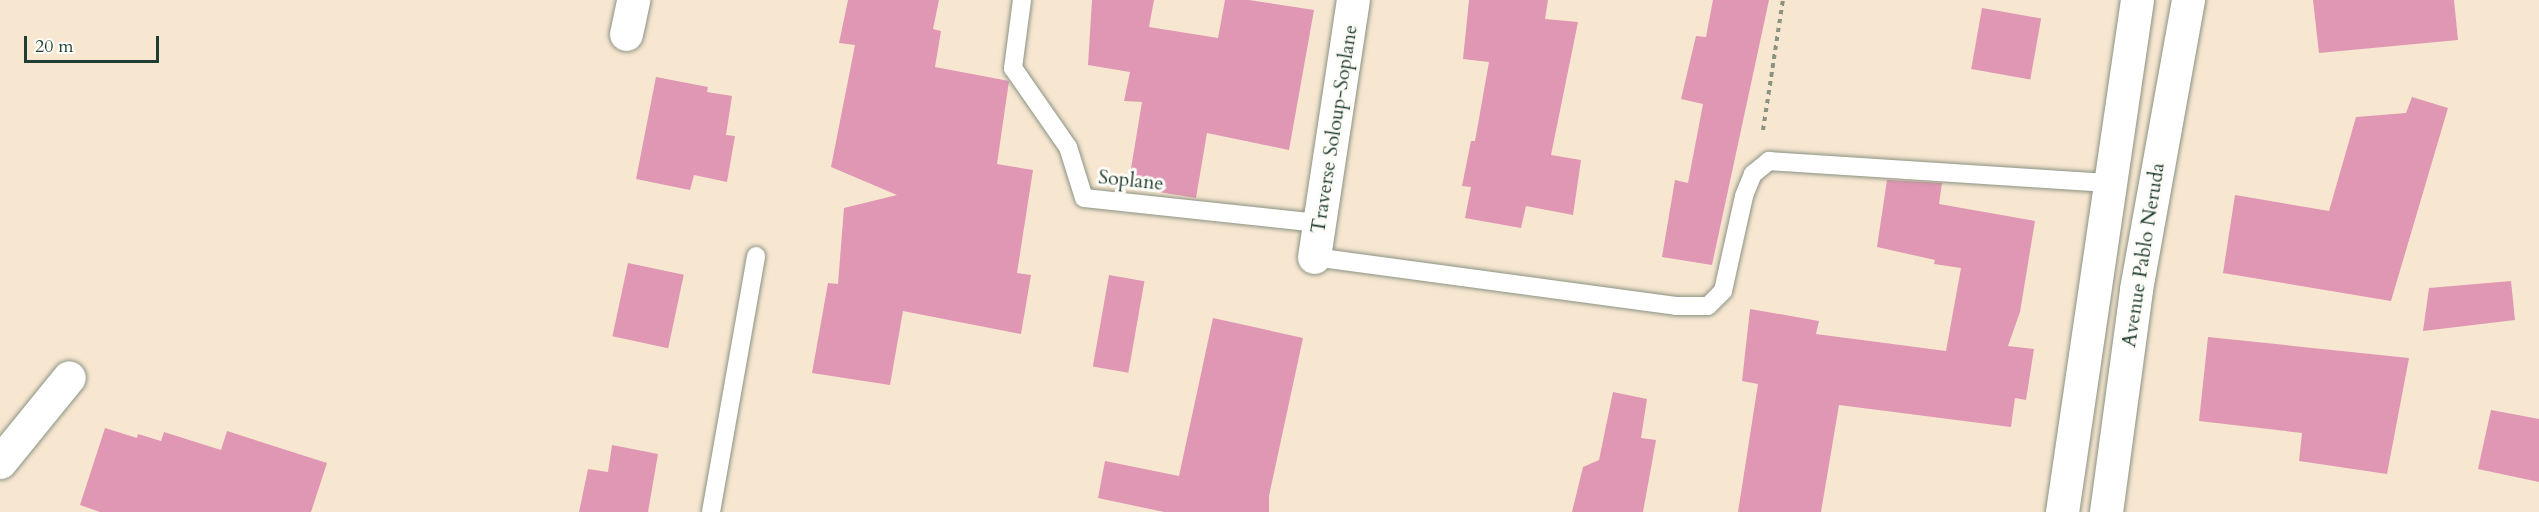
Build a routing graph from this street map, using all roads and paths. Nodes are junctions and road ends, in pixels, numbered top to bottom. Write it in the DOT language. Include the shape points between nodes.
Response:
graph roads {
  1 [pos="633,0"];
  2 [pos="1022,0"];
  3 [pos="1353,0"];
  4 [pos="1783,0"];
  5 [pos="2137,0"];
  6 [pos="2188,0"];
  7 [pos="626,34"];
  8 [pos="1753,174"];
  9 [pos="2110,183"];
  10 [pos="1319,223"];
  11 [pos="756,256"];
  12 [pos="1314,257"];
  13 [pos="69,377"];
  14 [pos="0,462"];
  15 [pos="711,512"];
  16 [pos="2062,512"];
  17 [pos="2106,512"];
  1 -- 7 [label="main road"];
  2 -- 10 [label="lane, Soplane" via="1013,68 1068,147 1084,198"];
  3 -- 10 [label="main road, Traverse Soloup-Soplane"];
  4 -- 8 [label="path"];
  5 -- 9 [label="main road"];
  6 -- 17 [label="main road, Avenue Pablo Neruda" via="2136,289"];
  8 -- 9 [label="lane" via="1769,161"];
  8 -- 12 [label="lane" via="1743,196 1723,291 1708,306 1676,306"];
  9 -- 16 [label="main road"];
  10 -- 12 [label="main road, Traverse Soloup-Soplane"];
  11 -- 15 [label="lane"];
  13 -- 14 [label="main road"];
}
